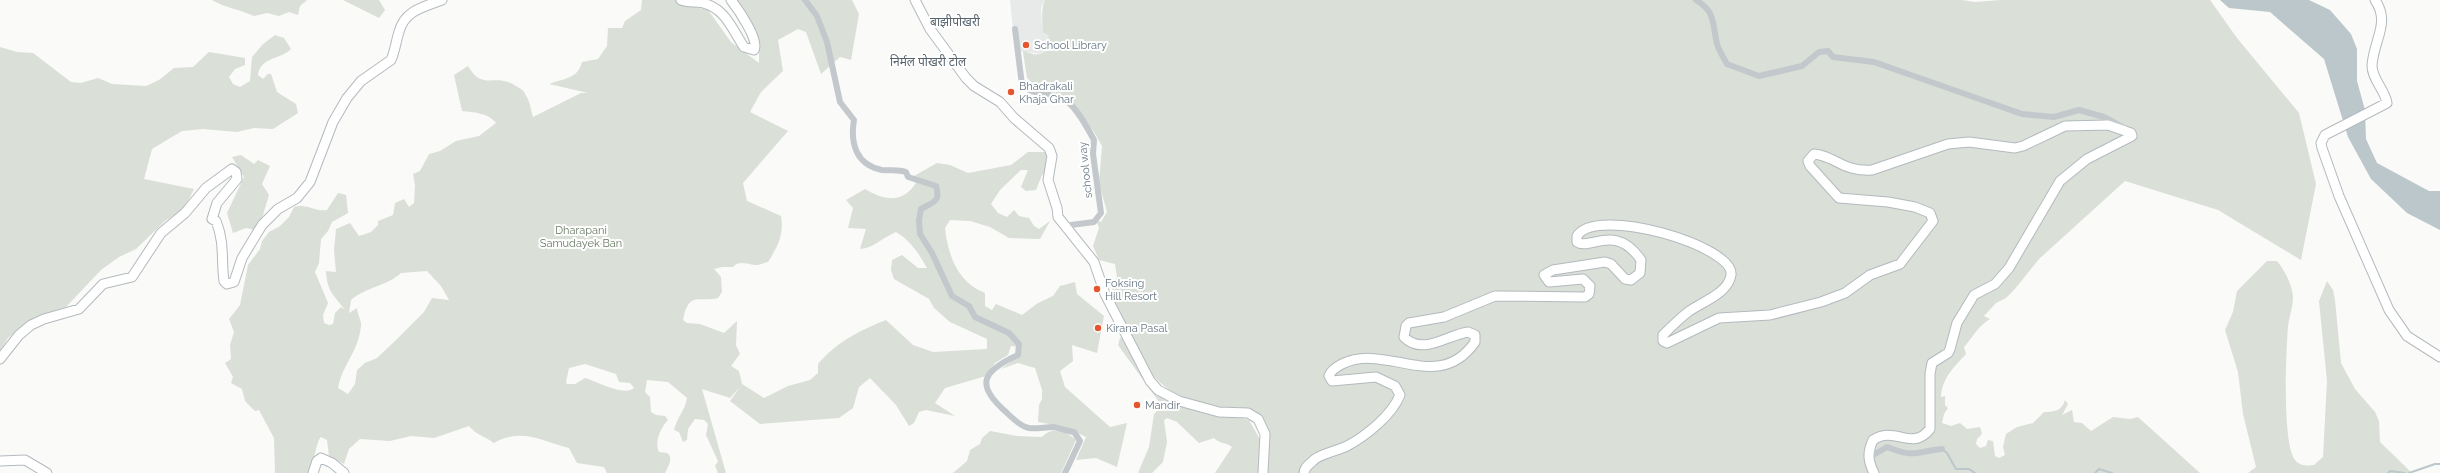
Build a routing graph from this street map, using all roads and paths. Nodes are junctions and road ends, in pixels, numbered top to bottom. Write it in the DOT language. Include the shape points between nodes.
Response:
graph roads {
  1 [pos="442,0"];
  2 [pos="681,0"];
  3 [pos="731,0"];
  4 [pos="805,0"];
  5 [pos="915,0"];
  6 [pos="1696,0"];
  7 [pos="2375,0"];
  8 [pos="1015,29"];
  9 [pos="2126,130"];
  10 [pos="1066,230"];
  11 [pos="2440,357"];
  12 [pos="0,359"];
  13 [pos="1942,449"];
  14 [pos="1868,458"];
  15 [pos="0,461"];
  16 [pos="47,473"];
  17 [pos="313,473"];
  18 [pos="344,473"];
  19 [pos="1065,473"];
  20 [pos="1263,473"];
  21 [pos="1304,473"];
  22 [pos="1874,473"];
  1 -- 12 [label="main road" via="419,7 406,18 391,60 361,81 347,98 333,122 310,182 297,198 278,209 262,225 244,254 234,282 227,284 224,281 224,255 219,228 216,221 212,220 217,203 238,179 232,169 206,188 185,213 160,233 132,278 103,284 79,309 31,325 19,335"];
  2 -- 3 [label="main road" via="702,2 717,10 733,26 744,47 754,50 756,46 753,37"];
  4 -- 19 [label="street" via="817,16 827,42 840,102 854,120 852,142 855,150 879,169 901,170 906,172 908,177 936,186 938,199 921,209 920,234 950,292 969,306 975,317 1009,333 1019,344 1018,354 995,366 990,373 986,383 988,394 1013,418 1028,428 1053,427 1074,432 1079,438"];
  5 -- 10 [label="main road" via="930,29 966,78 1000,102 1014,118 1049,148 1052,156 1048,180 1058,217"];
  6 -- 9 [label="street" via="1711,14 1718,46 1727,64 1759,76 1802,66 1819,52 1828,52 1833,57 1874,62 2022,114 2054,117 2079,110 2117,123"];
  7 -- 11 [label="main road" via="2383,13 2383,26 2372,66 2387,103 2322,139 2322,148 2339,196 2388,310 2407,336"];
  8 -- 10 [label="street, school way" via="1022,85 1028,90 1067,100 1094,140 1093,154 1101,213 1094,222 1071,225"];
  9 -- 14 [label="main road" via="2131,132 2132,136 2087,159 2060,180 2009,268 1995,284 1974,295 1969,301 1957,323 1950,349 1930,367 1931,423 1927,433 1916,440 1888,434 1873,440 1868,449"];
  9 -- 21 [label="main road" via="2108,125 2065,126 2015,148 1969,142 1948,144 1872,170 1852,170 1814,154 1808,161 1810,166 1839,198 1915,207 1930,213 1932,225 1900,264 1870,275 1845,293 1770,315 1719,318 1667,343 1663,341 1663,335 1686,313 1723,288 1730,277 1730,268 1725,262 1695,244 1648,229 1607,224 1584,230 1577,236 1577,242 1584,245 1596,240 1611,239 1623,244 1641,260 1640,272 1630,280 1625,279 1611,264 1605,262 1553,270 1544,275 1546,280 1552,282 1583,279 1590,286 1588,296 1495,296 1444,317 1409,323 1404,337 1413,344 1427,346 1468,332 1475,335 1475,342 1455,362 1446,365 1417,367 1362,358 1334,368 1329,376 1332,381 1376,377 1395,386 1400,395 1392,408 1366,432 1347,446 1317,458 1309,464"];
  10 -- 20 [label="main road" via="1094,262 1105,294 1150,381 1158,390 1179,402 1219,412 1248,413 1258,419 1265,434"];
  13 -- 14 [label="street" via="1917,455 1887,447"];
  14 -- 22 [label="main road"];
  15 -- 16 [label="main road" via="25,460"];
  17 -- 18 [label="main road" via="317,461 321,458"];
}
